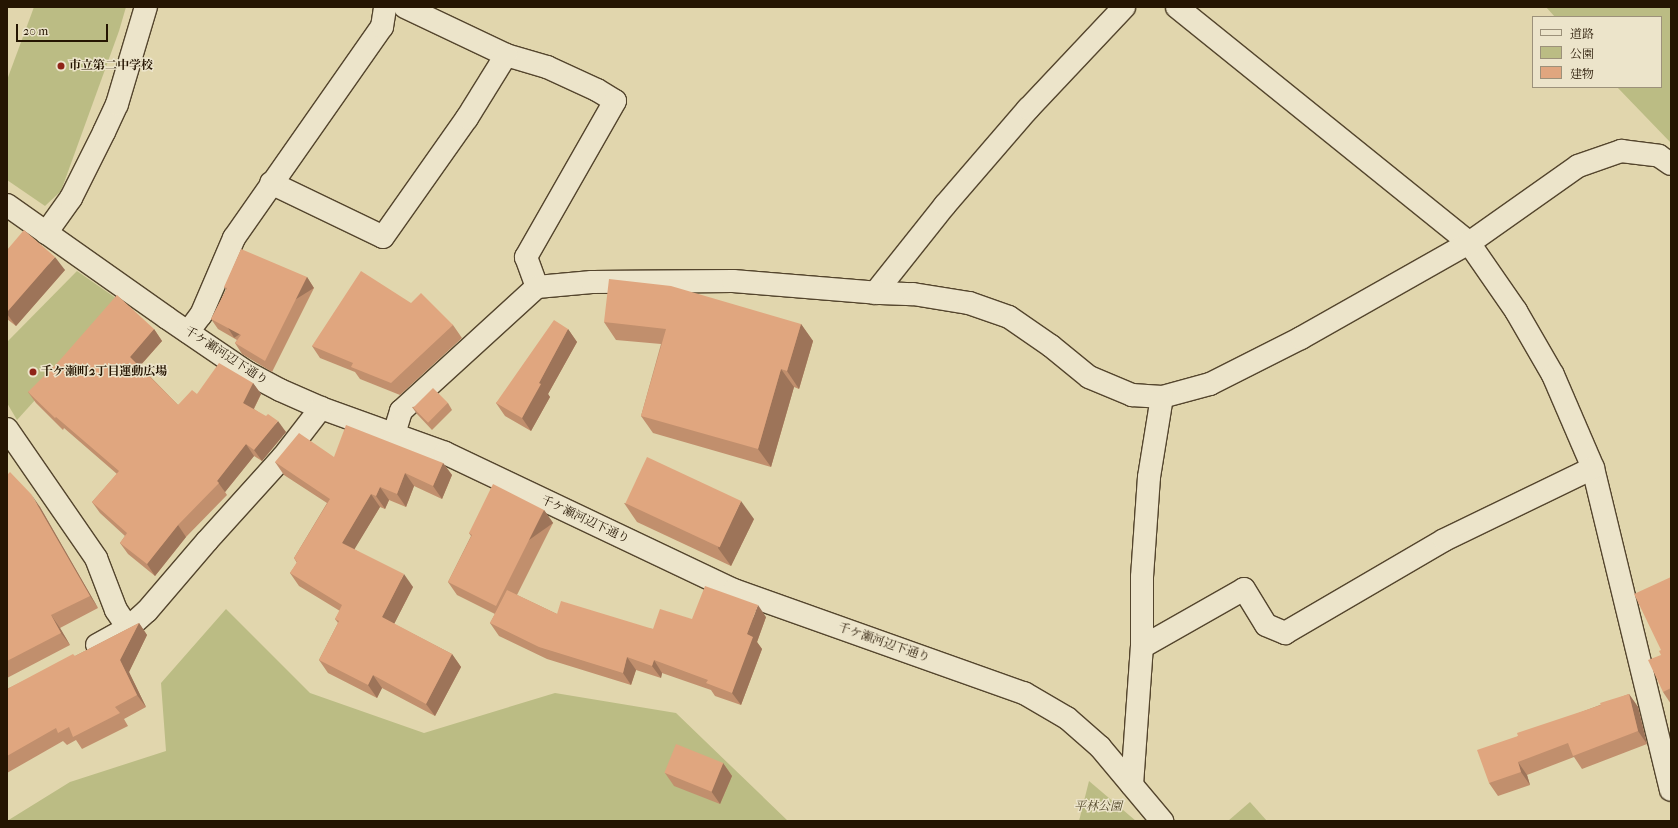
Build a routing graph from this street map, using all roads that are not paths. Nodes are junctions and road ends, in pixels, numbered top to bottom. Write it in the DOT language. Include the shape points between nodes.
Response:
graph roads {
  1 [pos="146,7"];
  2 [pos="385,7"];
  3 [pos="405,7"];
  4 [pos="1124,7"];
  5 [pos="1177,7"];
  6 [pos="506,55"];
  7 [pos="1671,164"];
  8 [pos="271,183"];
  9 [pos="7,205"];
  10 [pos="46,233"];
  11 [pos="1469,243"];
  12 [pos="537,287"];
  13 [pos="875,293"];
  14 [pos="188,332"];
  15 [pos="1162,397"];
  16 [pos="321,408"];
  17 [pos="394,434"];
  18 [pos="11,444"];
  19 [pos="1593,468"];
  20 [pos="128,628"];
  21 [pos="1142,647"];
  22 [pos="76,656"];
  23 [pos="1132,785"];
  24 [pos="1671,790"];
  25 [pos="1162,821"];
  1 -- 10 [label="street" via="117,104 71,198"];
  2 -- 8 [label="street" via="382,27"];
  3 -- 6 [label="street"];
  4 -- 13 [label="street" via="1028,109 945,205"];
  5 -- 11 [label="street"];
  6 -- 8 [label="street" via="467,118 383,237"];
  6 -- 12 [label="street" via="546,67 615,101 526,257"];
  7 -- 11 [label="street" via="1659,156 1621,151 1578,166"];
  8 -- 14 [label="street" via="234,238 201,315"];
  9 -- 10 [label="street, 千ケ瀬河辺下通り"];
  10 -- 14 [label="street, 千ケ瀬河辺下通り"];
  11 -- 15 [label="street" via="1301,338 1210,384"];
  11 -- 19 [label="street" via="1516,311 1553,375"];
  12 -- 13 [label="street" via="592,282 732,281"];
  12 -- 17 [label="street" via="401,411"];
  13 -- 15 [label="street" via="913,294 969,303 1009,317 1089,377 1132,395"];
  14 -- 16 [label="street, 千ケ瀬河辺下通り" via="248,373"];
  15 -- 21 [label="street" via="1149,477 1142,577"];
  16 -- 17 [label="street, 千ケ瀬河辺下通り"];
  16 -- 20 [label="street" via="247,499 206,541 147,611"];
  17 -- 23 [label="street, 千ケ瀬河辺下通り" via="445,453 734,590 1024,693 1067,718 1100,747"];
  18 -- 20 [label="street" via="96,558 116,610"];
  19 -- 21 [label="street" via="1444,540 1285,633 1266,625 1244,589"];
  19 -- 24 [label="street"];
  20 -- 22 [label="street"];
  21 -- 23 [label="street"];
  23 -- 25 [label="street, 千ケ瀬河辺下通り"];
}
